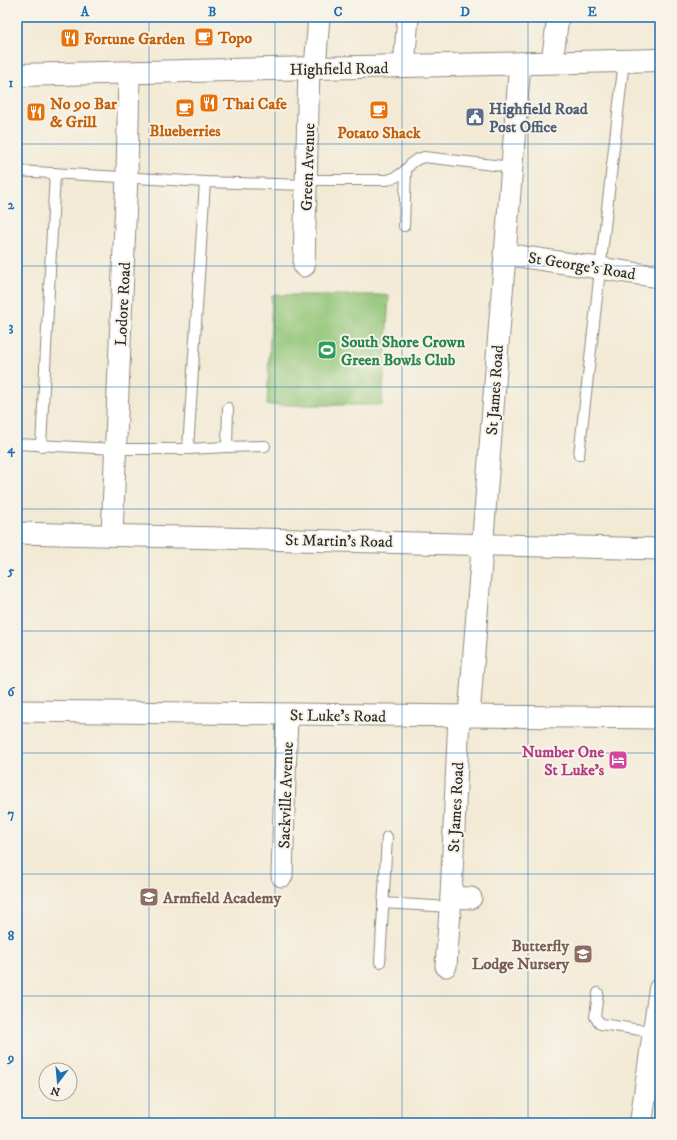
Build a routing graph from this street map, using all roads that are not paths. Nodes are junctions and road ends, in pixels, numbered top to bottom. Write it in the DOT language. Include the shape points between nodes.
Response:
graph roads {
  1 [pos="319,17"];
  2 [pos="408,17"];
  3 [pos="558,17"];
  4 [pos="624,60"];
  5 [pos="660,60"];
  6 [pos="552,62"];
  7 [pos="520,63"];
  8 [pos="404,66"];
  9 [pos="312,68"];
  10 [pos="129,73"];
  11 [pos="17,75"];
  12 [pos="511,167"];
  13 [pos="406,170"];
  14 [pos="17,171"];
  15 [pos="55,173"];
  16 [pos="128,176"];
  17 [pos="205,182"];
  18 [pos="306,183"];
  19 [pos="404,226"];
  20 [pos="504,254"];
  21 [pos="304,266"];
  22 [pos="600,268"];
  23 [pos="660,277"];
  24 [pos="228,408"];
  25 [pos="17,444"];
  26 [pos="41,446"];
  27 [pos="265,446"];
  28 [pos="227,447"];
  29 [pos="115,449"];
  30 [pos="188,449"];
  31 [pos="579,455"];
  32 [pos="17,533"];
  33 [pos="112,535"];
  34 [pos="483,544"];
  35 [pos="660,549"];
  36 [pos="17,711"];
  37 [pos="287,714"];
  38 [pos="464,716"];
  39 [pos="660,718"];
  40 [pos="387,837"];
  41 [pos="282,876"];
  42 [pos="457,901"];
  43 [pos="383,903"];
  44 [pos="380,962"];
  45 [pos="446,966"];
  46 [pos="660,989"];
  47 [pos="598,993"];
  48 [pos="654,1032"];
  49 [pos="654,1070"];
  50 [pos="641,1123"];
  1 -- 9 [label="street, Green Avenue"];
  2 -- 8 [label="street"];
  3 -- 6 [label="street"];
  4 -- 5 [label="street, Highfield Road"];
  4 -- 6 [label="street, Highfield Road"];
  4 -- 22 [label="lane"];
  6 -- 7 [label="street, Highfield Road"];
  7 -- 8 [label="street, Highfield Road"];
  7 -- 12 [label="street, St James Road"];
  8 -- 9 [label="street, Highfield Road"];
  9 -- 10 [label="street, Highfield Road"];
  9 -- 18 [label="street, Green Avenue"];
  10 -- 11 [label="street, Highfield Road"];
  10 -- 16 [label="street, Lodore Road"];
  12 -- 13 [label="lane" via="424,157 413,161"];
  12 -- 20 [label="street, St James Road"];
  13 -- 18 [label="lane" via="387,180"];
  13 -- 19 [label="lane"];
  14 -- 15 [label="lane"];
  15 -- 16 [label="lane"];
  15 -- 26 [label="lane"];
  16 -- 17 [label="lane"];
  16 -- 29 [label="street, Lodore Road"];
  17 -- 18 [label="lane"];
  17 -- 30 [label="lane"];
  18 -- 21 [label="street, Green Avenue"];
  20 -- 22 [label="street, St George's Road"];
  20 -- 34 [label="street, St James Road"];
  22 -- 23 [label="street, St George's Road"];
  22 -- 31 [label="lane"];
  24 -- 28 [label="lane"];
  25 -- 26 [label="lane"];
  26 -- 29 [label="lane"];
  27 -- 28 [label="lane"];
  28 -- 30 [label="lane"];
  29 -- 30 [label="lane"];
  29 -- 33 [label="street, Lodore Road"];
  32 -- 33 [label="street, St Martin's Road"];
  33 -- 34 [label="street, St Martin's Road"];
  34 -- 35 [label="street, St Martin's Road"];
  34 -- 38 [label="street, St James Road"];
  36 -- 37 [label="street, St Luke's Road"];
  37 -- 38 [label="street, St Luke's Road"];
  37 -- 41 [label="street, Sackville Avenue"];
  38 -- 39 [label="street, St Luke's Road"];
  38 -- 42 [label="street, St James Road"];
  40 -- 43 [label="lane"];
  42 -- 43 [label="lane"];
  42 -- 45 [label="street, St James Road"];
  43 -- 44 [label="lane"];
  46 -- 48 [label="street"];
  47 -- 48 [label="lane" via="595,1017 601,1024"];
  48 -- 49 [label="street"];
  49 -- 50 [label="street"];
}
